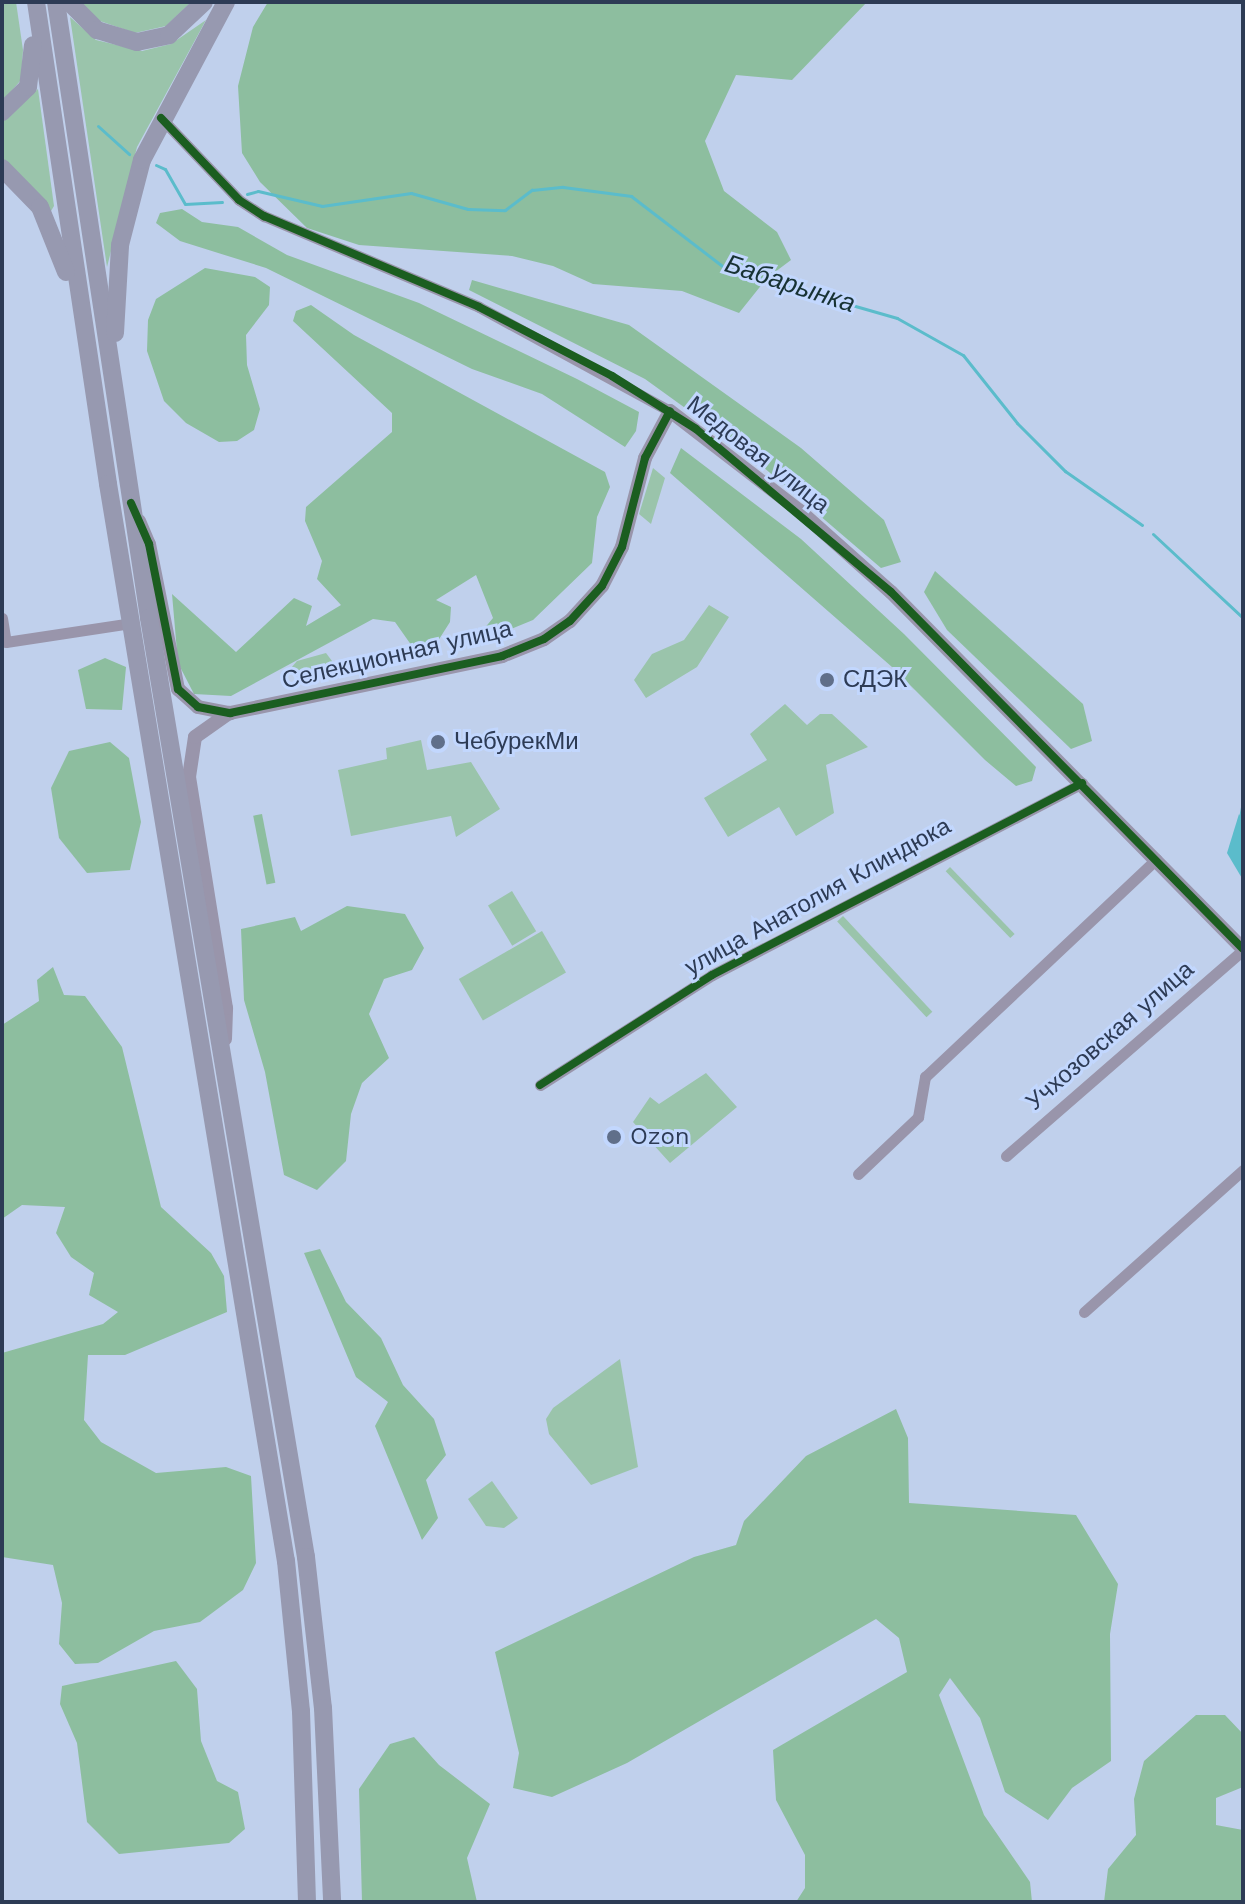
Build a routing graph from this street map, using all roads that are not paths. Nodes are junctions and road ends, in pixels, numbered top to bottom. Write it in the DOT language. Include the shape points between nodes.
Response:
graph roads {
  1 [pos="34,2"];
  2 [pos="56,2"];
  3 [pos="69,2"];
  4 [pos="204,2"];
  5 [pos="226,2"];
  6 [pos="2,112"];
  7 [pos="161,118"];
  8 [pos="2,168"];
  9 [pos="670,411"];
  10 [pos="108,484"];
  11 [pos="131,503"];
  12 [pos="2,618"];
  13 [pos="131,623"];
  14 [pos="4,643"];
  15 [pos="230,713"];
  16 [pos="1082,783"];
  17 [pos="1156,859"];
  18 [pos="1243,950"];
  19 [pos="224,1063"];
  20 [pos="540,1085"];
  21 [pos="1006,1156"];
  22 [pos="1243,1170"];
  23 [pos="858,1174"];
  24 [pos="1084,1312"];
  25 [pos="307,1902"];
  26 [pos="332,1902"];
  1 -- 6 [label="main road" via="32,77 22,97"];
  1 -- 10 [label="main road"];
  2 -- 11 [label="main road"];
  3 -- 4 [label="main road" via="97,30 137,42 179,29"];
  5 -- 7 [label="main road"];
  7 -- 9 [label="street, Медовая улица" via="239,200 264,216 479,307"];
  7 -- 11 [label="main road" via="129,200 116,283 115,346"];
  8 -- 10 [label="main road" via="40,207 57,242"];
  9 -- 15 [label="street, Селекционная улица" via="645,458 622,547 602,586 570,621 544,639 502,656"];
  9 -- 16 [label="street, Медовая улица" via="800,511 891,592"];
  10 -- 13 [label="main road"];
  11 -- 15 [label="street" via="149,544 178,689 198,707"];
  11 -- 19 [label="main road"];
  12 -- 14 [label="street"];
  13 -- 14 [label="street"];
  13 -- 25 [label="main road" via="286,1561 301,1711"];
  15 -- 19 [label="street" via="195,737 189,764 226,1008"];
  16 -- 17 [label="street, Медовая улица"];
  16 -- 20 [label="street, улица Анатолия Клиндюка" via="719,971"];
  17 -- 18 [label="street, Медовая улица"];
  17 -- 23 [label="street" via="925,1077 918,1117"];
  18 -- 21 [label="street, Учхозовская улица"];
  19 -- 26 [label="main road" via="306,1557 323,1708"];
  22 -- 24 [label="street"];
}
